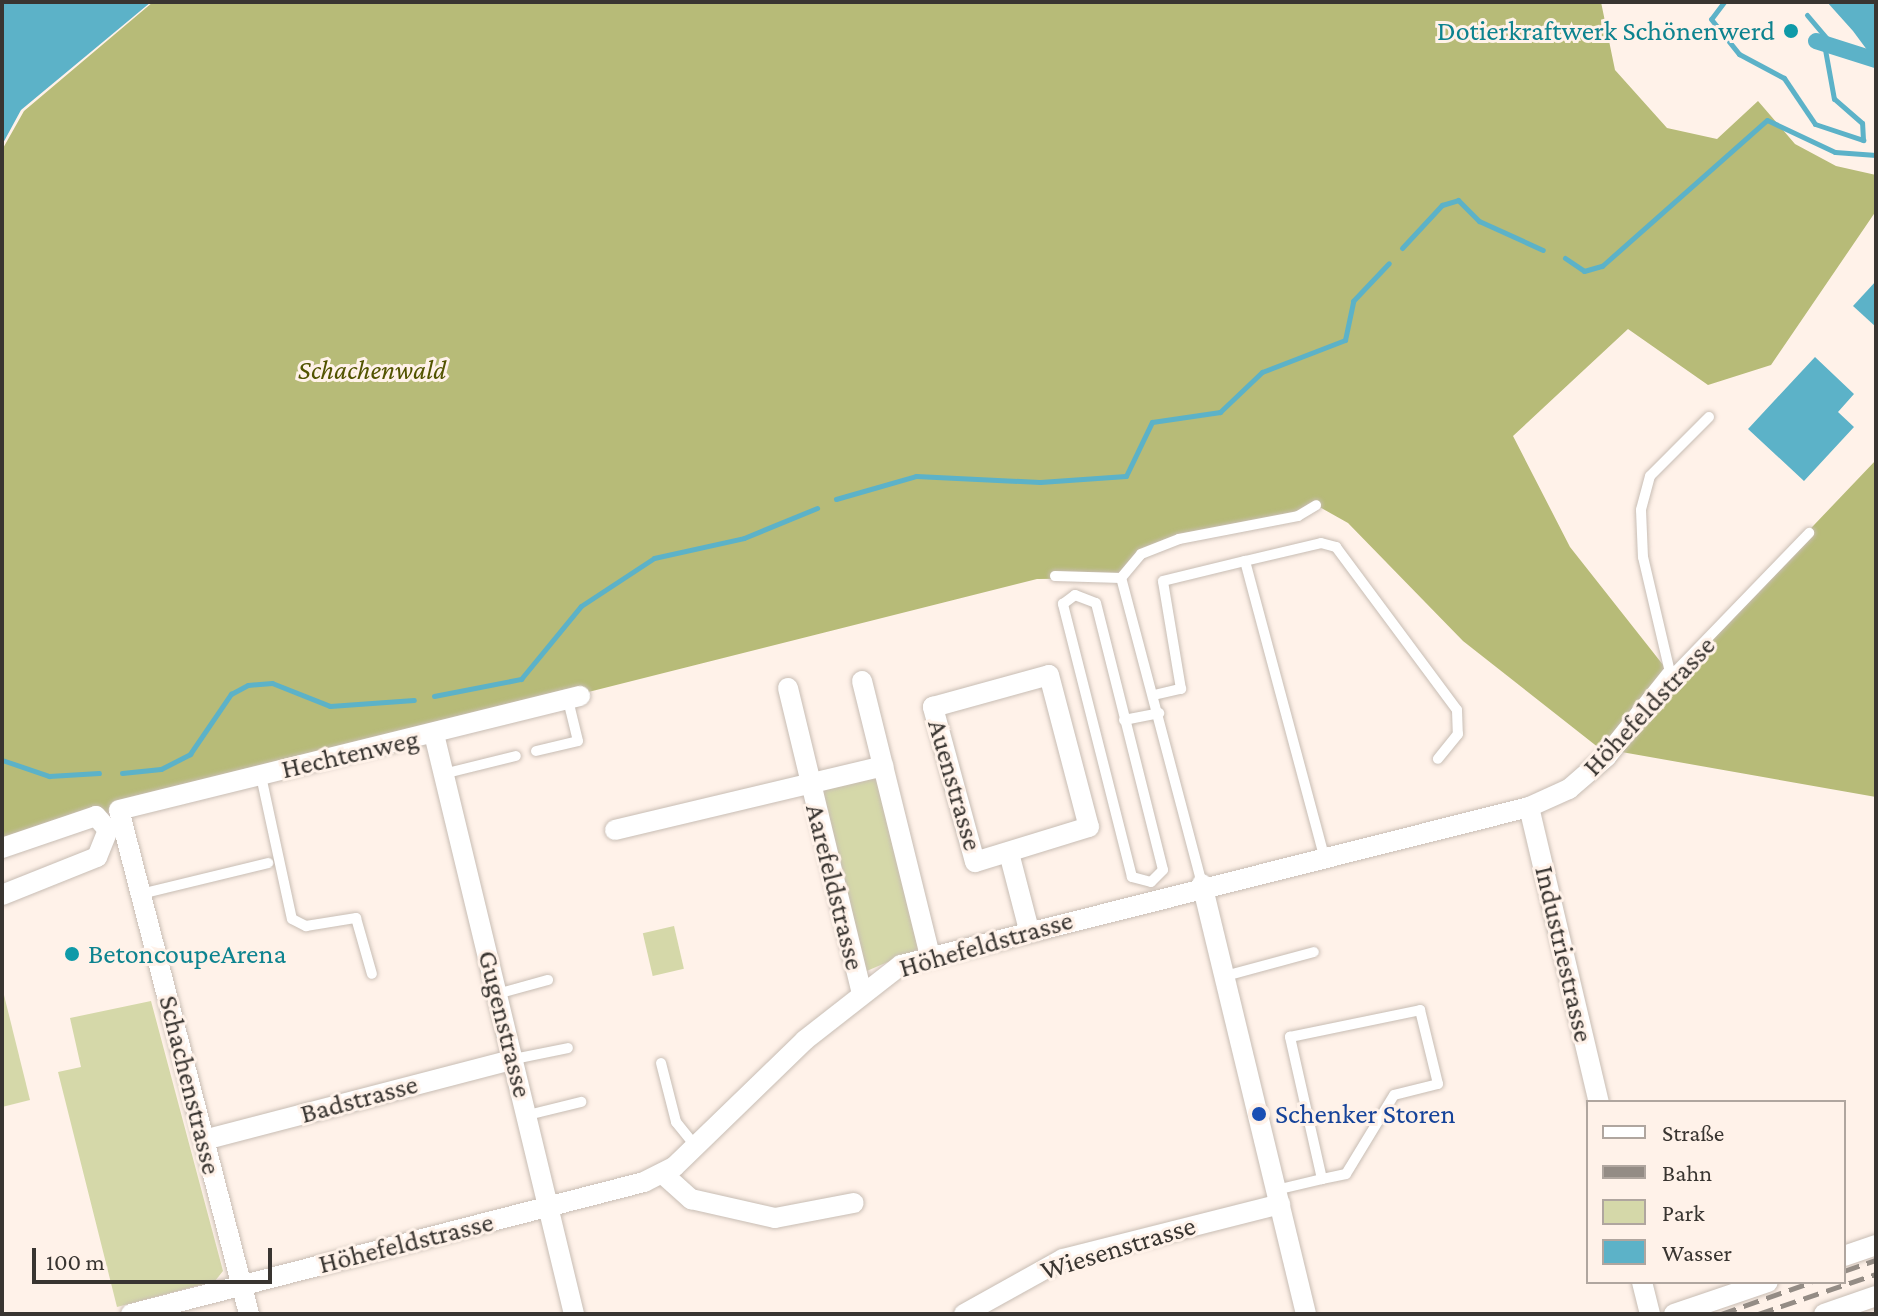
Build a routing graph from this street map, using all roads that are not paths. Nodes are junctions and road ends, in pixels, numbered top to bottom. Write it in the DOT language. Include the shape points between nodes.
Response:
graph roads {
  1 [pos="1709,417"];
  2 [pos="1316,505"];
  3 [pos="1809,533"];
  4 [pos="1245,561"];
  5 [pos="1055,576"];
  6 [pos="1121,578"];
  7 [pos="1671,676"];
  8 [pos="862,681"];
  9 [pos="788,688"];
  10 [pos="1154,695"];
  11 [pos="574,698"];
  12 [pos="1159,713"];
  13 [pos="1124,720"];
  14 [pos="434,734"];
  15 [pos="536,751"];
  16 [pos="516,756"];
  17 [pos="1438,759"];
  18 [pos="883,766"];
  19 [pos="443,774"];
  20 [pos="261,776"];
  21 [pos="809,783"];
  22 [pos="1529,807"];
  23 [pos="119,810"];
  24 [pos="615,830"];
  25 [pos="2,848"];
  26 [pos="1009,853"];
  27 [pos="1324,855"];
  28 [pos="268,863"];
  29 [pos="1202,884"];
  30 [pos="141,894"];
  31 [pos="2,895"];
  32 [pos="1029,930"];
  33 [pos="1314,952"];
  34 [pos="930,955"];
  35 [pos="372,974"];
  36 [pos="1225,976"];
  37 [pos="548,980"];
  38 [pos="861,990"];
  39 [pos="497,994"];
  40 [pos="568,1048"];
  41 [pos="514,1059"];
  42 [pos="661,1063"];
  43 [pos="1599,1100"];
  44 [pos="581,1102"];
  45 [pos="528,1115"];
  46 [pos="204,1140"];
  47 [pos="696,1147"];
  48 [pos="663,1174"];
  49 [pos="1322,1179"];
  50 [pos="1278,1197"];
  51 [pos="854,1203"];
  52 [pos="550,1206"];
  53 [pos="1876,1245"];
  54 [pos="1846,1255"];
  55 [pos="1642,1284"];
  56 [pos="1762,1284"];
  57 [pos="242,1285"];
  58 [pos="1876,1296"];
  59 [pos="131,1314"];
  60 [pos="249,1314"];
  61 [pos="574,1314"];
  62 [pos="964,1314"];
  63 [pos="1306,1314"];
  64 [pos="1650,1314"];
  65 [pos="1674,1314"];
  66 [pos="1824,1314"];
  1 -- 7 [label="lane" via="1650,476 1641,510 1643,557"];
  2 -- 6 [label="lane" via="1298,516 1179,539 1141,554"];
  3 -- 7 [label="lane, Höhefeldstrasse"];
  4 -- 10 [label="lane" via="1163,581 1181,689"];
  4 -- 17 [label="lane" via="1321,543 1336,547 1457,710 1458,734"];
  4 -- 27 [label="lane"];
  5 -- 6 [label="lane"];
  6 -- 10 [label="lane"];
  7 -- 22 [label="street, Höhefeldstrasse" via="1606,757 1569,789"];
  8 -- 18 [label="street"];
  9 -- 21 [label="street, Aarefeldstrasse"];
  10 -- 12 [label="lane"];
  11 -- 14 [label="street, Hechtenweg"];
  11 -- 15 [label="lane" via="578,741"];
  12 -- 13 [label="lane"];
  12 -- 29 [label="lane"];
  13 -- 13 [label="lane" via="1096,603 1066,597 1132,877 1151,882 1163,870"];
  14 -- 19 [label="street, Gugenstrasse"];
  14 -- 20 [label="street, Hechtenweg"];
  16 -- 19 [label="lane"];
  18 -- 21 [label="street, Aarefeldstrasse"];
  18 -- 34 [label="street"];
  19 -- 39 [label="street, Gugenstrasse"];
  20 -- 23 [label="street, Hechtenweg"];
  20 -- 35 [label="lane" via="292,919 306,926 356,918"];
  21 -- 24 [label="street, Aarefeldstrasse"];
  21 -- 38 [label="street, Aarefeldstrasse"];
  22 -- 27 [label="street, Höhefeldstrasse"];
  22 -- 43 [label="street, Industriestrasse"];
  23 -- 30 [label="street, Schachenstrasse"];
  25 -- 31 [label="street" via="96,816 108,830 97,857"];
  26 -- 26 [label="street, Auenstrasse" via="1089,827 1049,675 933,707 970,856 975,862"];
  26 -- 32 [label="street, Auenstrasse"];
  27 -- 29 [label="street, Höhefeldstrasse"];
  28 -- 30 [label="lane"];
  29 -- 32 [label="street, Höhefeldstrasse"];
  29 -- 36 [label="street"];
  30 -- 46 [label="street, Schachenstrasse"];
  32 -- 34 [label="street, Höhefeldstrasse"];
  33 -- 36 [label="lane"];
  34 -- 38 [label="street, Höhefeldstrasse"];
  36 -- 50 [label="street"];
  37 -- 39 [label="lane"];
  38 -- 47 [label="street, Höhefeldstrasse"];
  39 -- 41 [label="street, Gugenstrasse"];
  40 -- 41 [label="lane"];
  41 -- 45 [label="street, Gugenstrasse"];
  41 -- 46 [label="street, Badstrasse"];
  42 -- 47 [label="lane" via="676,1122"];
  44 -- 45 [label="lane"];
  45 -- 52 [label="street, Gugenstrasse"];
  46 -- 57 [label="street, Schachenstrasse"];
  47 -- 48 [label="street, Höhefeldstrasse"];
  48 -- 51 [label="street" via="691,1199 775,1218"];
  48 -- 52 [label="street, Höhefeldstrasse"];
  49 -- 49 [label="lane" via="1290,1037 1420,1010 1438,1084 1394,1095 1346,1174"];
  49 -- 50 [label="lane"];
  50 -- 62 [label="street, Wiesenstrasse" via="1063,1259"];
  50 -- 63 [label="street"];
  52 -- 57 [label="street, Höhefeldstrasse"];
  52 -- 61 [label="street, Gugenstrasse"];
  53 -- 54 [label="street"];
  55 -- 64 [label="street"];
  56 -- 65 [label="street"];
  57 -- 59 [label="street, Höhefeldstrasse"];
  57 -- 60 [label="street, Schachenstrasse"];
  58 -- 66 [label="street"];
}
